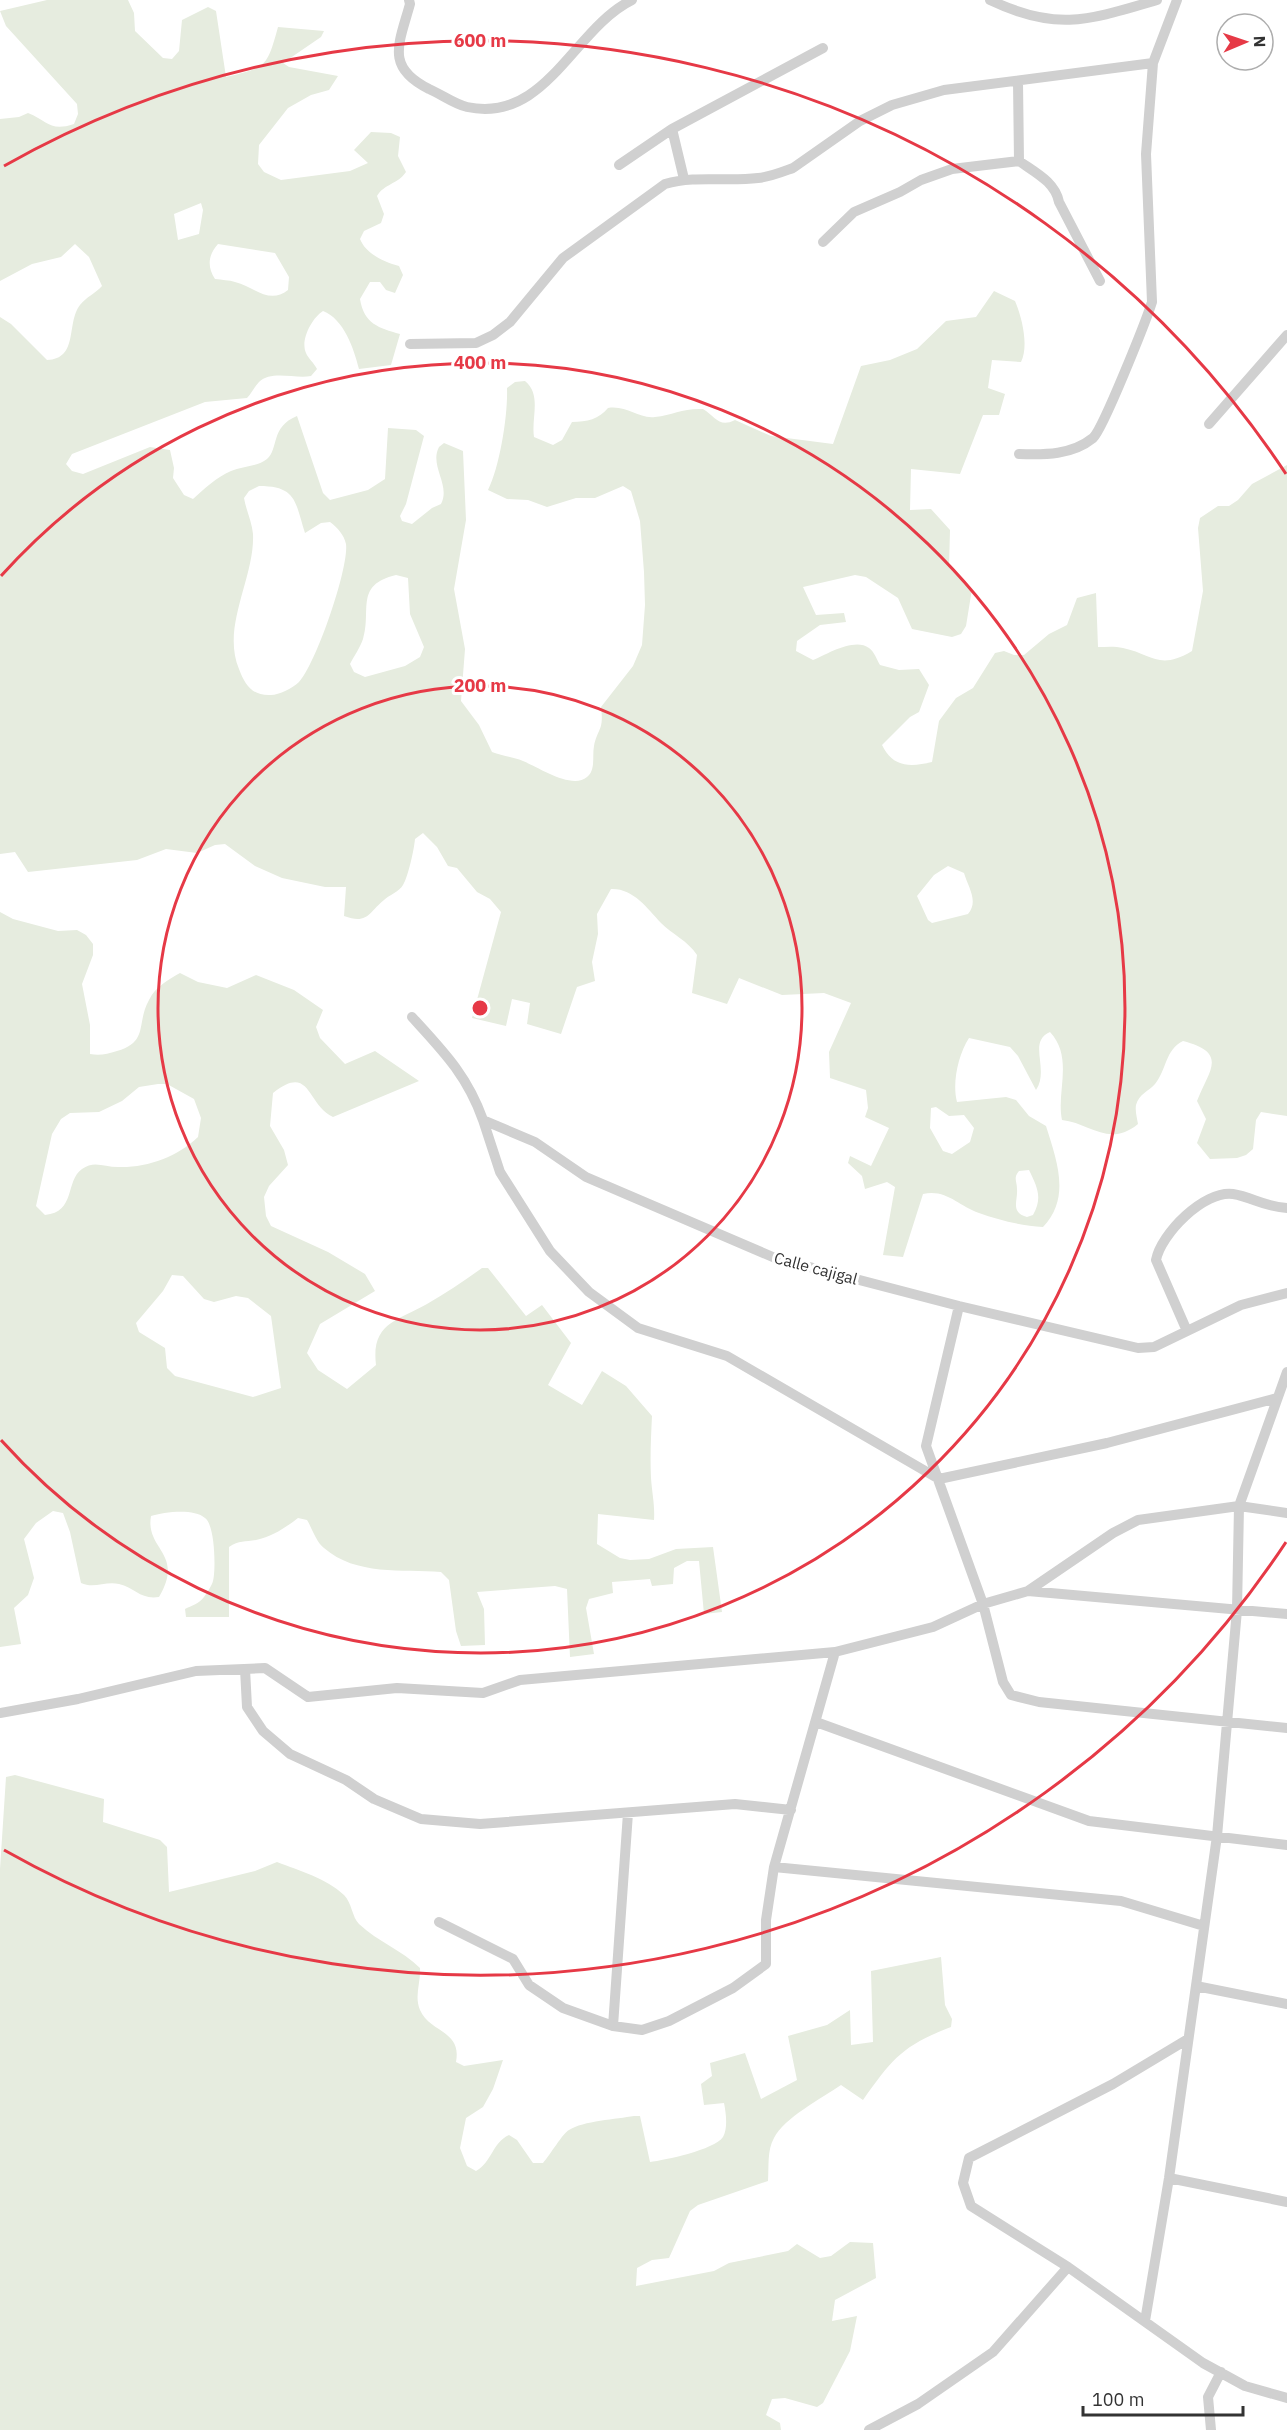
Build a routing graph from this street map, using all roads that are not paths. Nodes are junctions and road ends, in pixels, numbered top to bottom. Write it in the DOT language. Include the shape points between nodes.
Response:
graph roads {
  1 [pos="409,0"];
  2 [pos="632,0"];
  3 [pos="990,0"];
  4 [pos="1157,0"];
  5 [pos="1177,0"];
  6 [pos="823,48"];
  7 [pos="1153,63"];
  8 [pos="1018,82"];
  9 [pos="672,129"];
  10 [pos="1019,161"];
  11 [pos="619,165"];
  12 [pos="684,179"];
  13 [pos="823,242"];
  14 [pos="1100,281"];
  15 [pos="1287,335"];
  16 [pos="410,344"];
  17 [pos="1209,424"];
  18 [pos="1019,454"];
  19 [pos="412,1017"];
  20 [pos="483,1120"];
  21 [pos="1287,1208"];
  22 [pos="1287,1293"];
  23 [pos="959,1306"];
  24 [pos="1187,1331"];
  25 [pos="1287,1376"];
  26 [pos="1277,1398"];
  27 [pos="939,1479"];
  28 [pos="1239,1506"];
  29 [pos="1287,1513"];
  30 [pos="1028,1591"];
  31 [pos="983,1604"];
  32 [pos="1237,1610"];
  33 [pos="1287,1614"];
  34 [pos="835,1652"];
  35 [pos="245,1669"];
  36 [pos="0,1713"];
  37 [pos="816,1722"];
  38 [pos="1228,1722"];
  39 [pos="1287,1728"];
  40 [pos="791,1810"];
  41 [pos="628,1813"];
  42 [pos="1217,1836"];
  43 [pos="1287,1845"];
  44 [pos="774,1867"];
  45 [pos="439,1922"];
  46 [pos="1204,1926"];
  47 [pos="1196,1986"];
  48 [pos="1287,2004"];
  49 [pos="613,2026"];
  50 [pos="1188,2039"];
  51 [pos="1169,2178"];
  52 [pos="1287,2202"];
  53 [pos="1068,2267"];
  54 [pos="1145,2321"];
  55 [pos="1221,2372"];
  56 [pos="1287,2398"];
  57 [pos="869,2430"];
  58 [pos="1211,2430"];
  1 -- 2 [label="street" via="400,40 400,64 410,79 465,106 491,109 534,93 603,18"];
  3 -- 4 [label="street" via="1032,18 1074,20 1094,19"];
  5 -- 7 [label="street"];
  6 -- 9 [label="street"];
  7 -- 8 [label="street"];
  7 -- 18 [label="street" via="1146,154 1152,302 1145,323 1095,436 1076,449 1047,455"];
  8 -- 10 [label="street"];
  8 -- 12 [label="street" via="944,90 892,105 782,172 758,178"];
  9 -- 11 [label="street"];
  9 -- 12 [label="street"];
  10 -- 13 [label="street" via="952,169 921,180 854,212"];
  10 -- 14 [label="street" via="1050,182 1057,192"];
  12 -- 16 [label="street" via="665,184 562,258 510,322 493,335 476,343"];
  15 -- 17 [label="street"];
  19 -- 20 [label="street" via="460,1070"];
  20 -- 23 [label="street, Calle cajigal" via="535,1142 586,1178 775,1258"];
  20 -- 27 [label="street" via="500,1172 550,1251 589,1292 638,1328 727,1356"];
  21 -- 24 [label="street" via="1269,1208 1233,1194 1216,1195 1206,1199 1167,1236 1155,1260"];
  22 -- 24 [label="street, Calle cajigal" via="1240,1305"];
  23 -- 24 [label="street, Calle cajigal" via="1138,1348 1154,1347"];
  23 -- 27 [label="street" via="926,1446"];
  25 -- 26 [label="street"];
  26 -- 27 [label="street" via="1107,1443"];
  26 -- 28 [label="street"];
  27 -- 31 [label="street"];
  28 -- 29 [label="street"];
  28 -- 30 [label="street" via="1138,1520"];
  28 -- 32 [label="street"];
  30 -- 31 [label="street"];
  30 -- 32 [label="street"];
  31 -- 34 [label="street" via="933,1627"];
  31 -- 38 [label="street" via="1003,1682 1011,1695 1040,1702"];
  32 -- 33 [label="street"];
  32 -- 38 [label="street"];
  34 -- 35 [label="street" via="520,1680 483,1693 397,1688 308,1697 265,1668"];
  34 -- 37 [label="street"];
  35 -- 36 [label="street" via="196,1671"];
  35 -- 41 [label="street" via="247,1707 263,1731 290,1754 421,1819 480,1824"];
  37 -- 40 [label="street"];
  37 -- 42 [label="street" via="1089,1821"];
  38 -- 39 [label="street"];
  38 -- 42 [label="street"];
  40 -- 41 [label="street" via="735,1804"];
  40 -- 44 [label="street"];
  41 -- 49 [label="street"];
  42 -- 43 [label="street"];
  42 -- 46 [label="street"];
  44 -- 46 [label="street" via="1121,1901"];
  44 -- 49 [label="street" via="766,1920 766,1964 733,1988 669,2021 642,2030"];
  45 -- 49 [label="street" via="513,1959 529,1985 563,2008"];
  46 -- 47 [label="street"];
  47 -- 48 [label="street"];
  47 -- 50 [label="street"];
  50 -- 51 [label="street"];
  50 -- 53 [label="street" via="1113,2084 969,2158 963,2183 971,2206"];
  51 -- 52 [label="street"];
  51 -- 54 [label="street"];
  53 -- 54 [label="street"];
  53 -- 57 [label="street" via="993,2352 918,2404"];
  54 -- 55 [label="street"];
  55 -- 56 [label="street" via="1245,2386"];
  55 -- 58 [label="street" via="1208,2397"];
}
